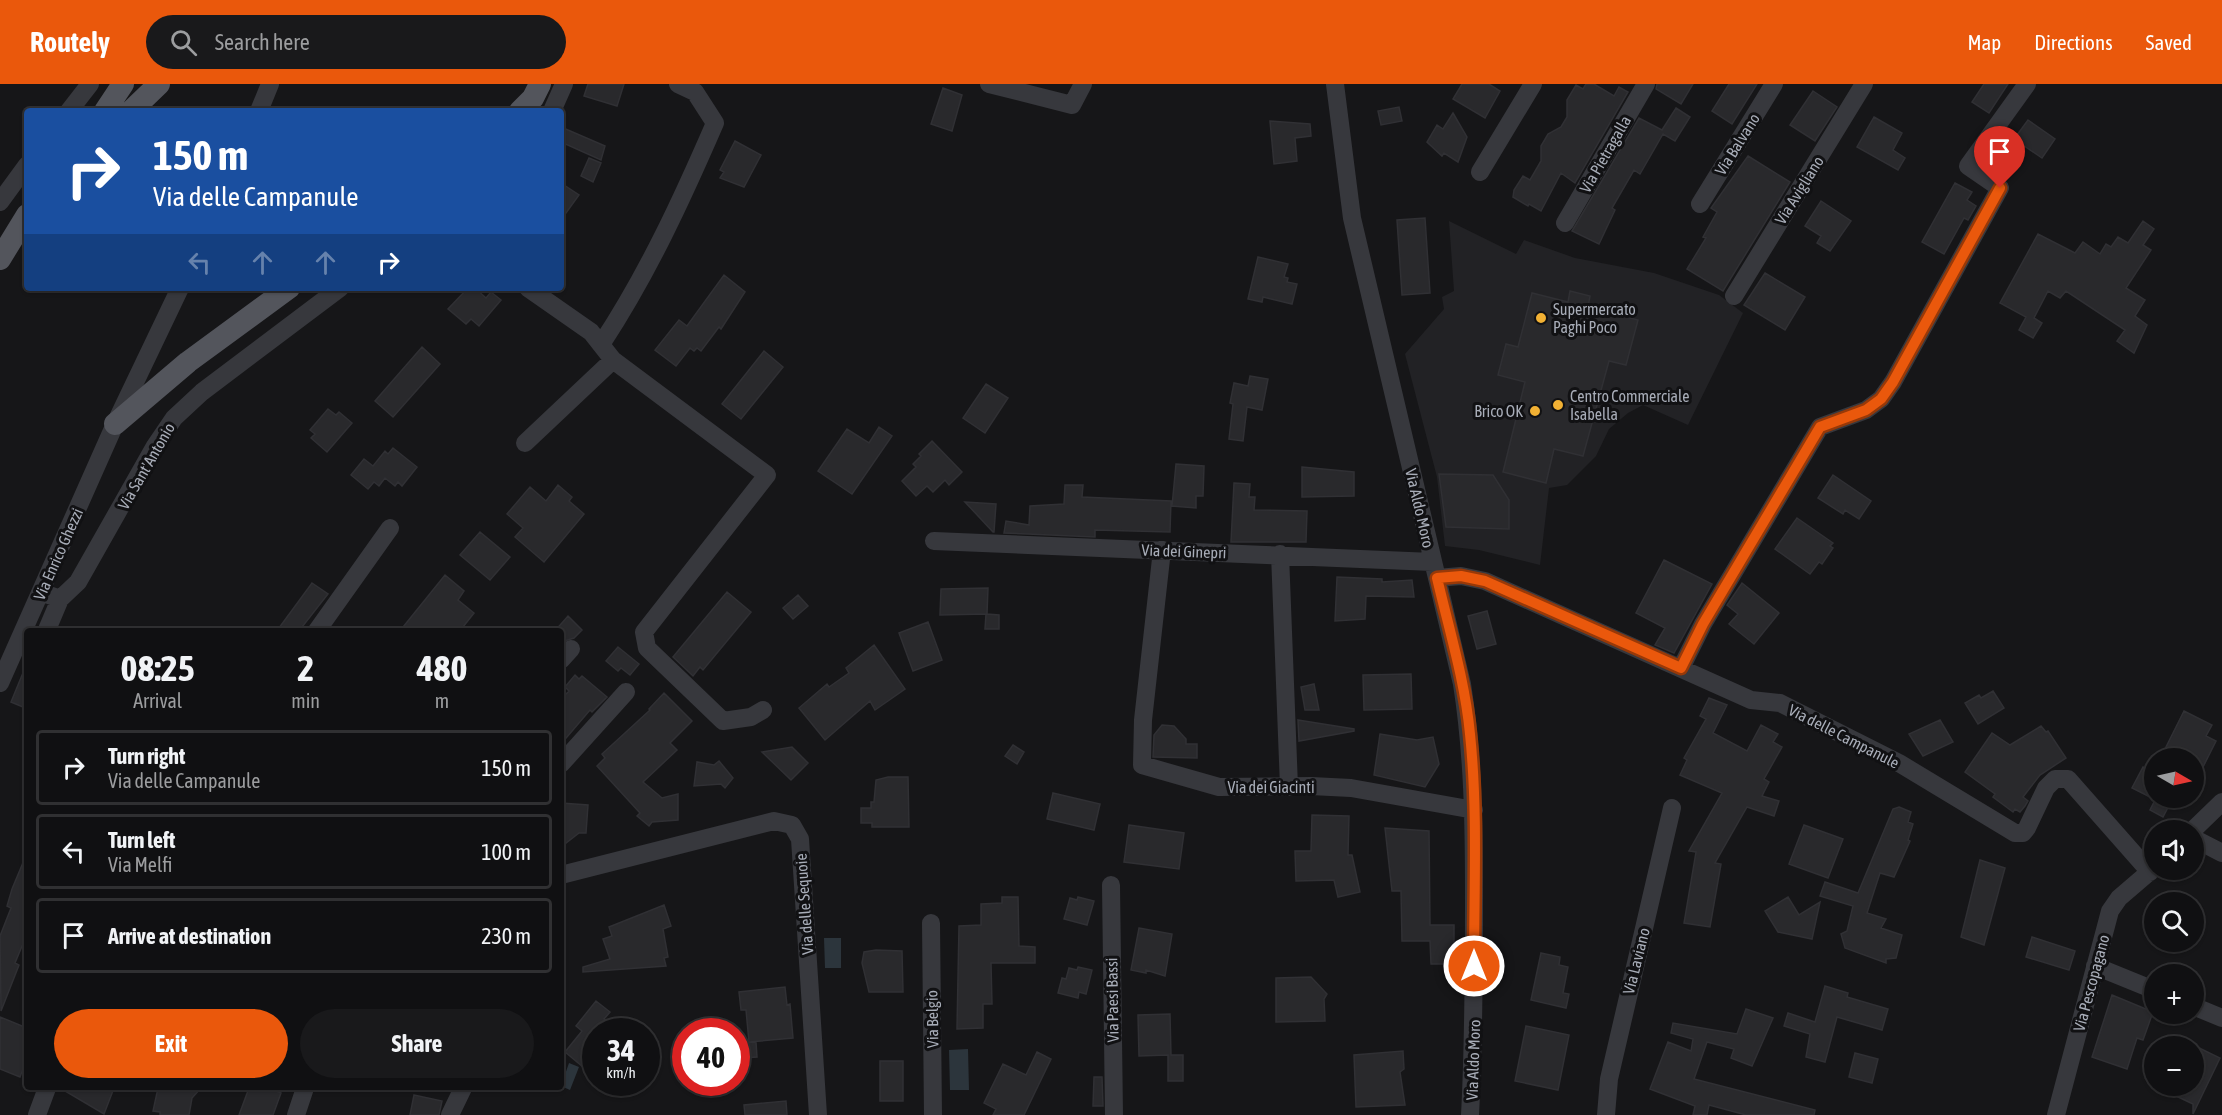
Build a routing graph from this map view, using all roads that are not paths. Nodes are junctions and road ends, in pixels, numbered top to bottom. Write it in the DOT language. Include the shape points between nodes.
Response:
graph roads {
  1 [pos="90,84"];
  2 [pos="123,84"];
  3 [pos="270,84"];
  4 [pos="540,84"];
  5 [pos="564,84"];
  6 [pos="678,84"];
  7 [pos="989,84"];
  8 [pos="1083,84"];
  9 [pos="1335,84"];
  10 [pos="1533,84"];
  11 [pos="1646,84"];
  12 [pos="1774,84"];
  13 [pos="1864,84"];
  14 [pos="2027,84"];
  15 [pos="157,87"];
  16 [pos="71,108"];
  17 [pos="107,108"];
  18 [pos="134,108"];
  19 [pos="260,108"];
  20 [pos="523,108"];
  21 [pos="553,108"];
  22 [pos="24,169"];
  23 [pos="1480,172"];
  24 [pos="0,202"];
  25 [pos="1700,204"];
  26 [pos="24,220"];
  27 [pos="1565,223"];
  28 [pos="24,241"];
  29 [pos="0,259"];
  30 [pos="0,279"];
  31 [pos="179,291"];
  32 [pos="285,291"];
  33 [pos="336,291"];
  34 [pos="532,291"];
  35 [pos="1734,296"];
  36 [pos="602,343"];
  37 [pos="613,360"];
  38 [pos="115,424"];
  39 [pos="525,443"];
  40 [pos="390,528"];
  41 [pos="934,541"];
  42 [pos="1162,550"];
  43 [pos="1280,554"];
  44 [pos="1435,570"];
  45 [pos="42,592"];
  46 [pos="60,599"];
  47 [pos="25,628"];
  48 [pos="48,628"];
  49 [pos="319,628"];
  50 [pos="24,631"];
  51 [pos="1681,668"];
  52 [pos="0,683"];
  53 [pos="626,692"];
  54 [pos="763,710"];
  55 [pos="564,761"];
  56 [pos="1289,787"];
  57 [pos="2222,802"];
  58 [pos="1672,808"];
  59 [pos="1474,810"];
  60 [pos="2203,820"];
  61 [pos="2204,844"];
  62 [pos="2222,853"];
  63 [pos="2144,861"];
  64 [pos="564,874"];
  65 [pos="2144,877"];
  66 [pos="1111,885"];
  67 [pos="931,923"];
  68 [pos="2095,966"];
  69 [pos="2144,986"];
  70 [pos="2204,1011"];
  71 [pos="2222,1018"];
  72 [pos="46,1090"];
  73 [pos="304,1090"];
  74 [pos="462,1090"];
  75 [pos="37,1115"];
  76 [pos="296,1115"];
  77 [pos="450,1115"];
  78 [pos="818,1115"];
  79 [pos="933,1115"];
  80 [pos="1114,1115"];
  81 [pos="1470,1115"];
  82 [pos="1606,1115"];
  83 [pos="2056,1115"];
  1 -- 16 [label="street"];
  2 -- 17 [label="main road"];
  3 -- 19 [label="street"];
  4 -- 20 [label="main road"];
  5 -- 21 [label="street"];
  6 -- 36 [label="street" via="695,92 715,123 665,234 632,298"];
  7 -- 8 [label="street" via="1072,105"];
  9 -- 44 [label="street, Via Aldo Moro" via="1352,218"];
  10 -- 23 [label="street"];
  11 -- 27 [label="street, Via Pietragalla"];
  12 -- 25 [label="street, Via Balvano"];
  13 -- 35 [label="street, Via Avigliano"];
  14 -- 51 [label="street" via="1968,166 2000,188 1893,382 1881,399 1866,410 1820,427"];
  15 -- 18 [label="main road"];
  22 -- 24 [label="street"];
  26 -- 29 [label="main road"];
  28 -- 30 [label="main road"];
  31 -- 38 [label="street, Via Enrico Ghezzi"];
  32 -- 38 [label="main road" via="188,362"];
  33 -- 46 [label="street, Via Sant'Antonio" via="202,392 174,418 78,582"];
  34 -- 36 [label="street"];
  36 -- 37 [label="street"];
  37 -- 39 [label="street"];
  37 -- 54 [label="street" via="767,475 644,632 647,648 723,721 751,717"];
  38 -- 45 [label="street, Via Enrico Ghezzi"];
  40 -- 49 [label="street"];
  41 -- 42 [label="street, Via dei Ginepri"];
  42 -- 43 [label="street, Via dei Ginepri"];
  42 -- 56 [label="street, Via dei Giacinti" via="1143,720 1142,765 1219,787"];
  43 -- 44 [label="street, Via dei Ginepri"];
  43 -- 56 [label="street"];
  44 -- 51 [label="street, Via delle Campanule" via="1485,581"];
  44 -- 59 [label="street, Via Aldo Moro" via="1470,732"];
  45 -- 46 [label="street"];
  45 -- 47 [label="street, Via Enrico Ghezzi"];
  46 -- 48 [label="street"];
  50 -- 52 [label="street, Via Enrico Ghezzi"];
  51 -- 63 [label="street, Via delle Campanule" via="1751,700 1780,703 1899,763 2015,833 2023,833 2027,828 2046,788 2055,779 2068,779"];
  53 -- 55 [label="street"];
  56 -- 59 [label="street, Via dei Giacinti" via="1351,788"];
  57 -- 60 [label="street"];
  58 -- 82 [label="street, Via Laviano" via="1609,1079"];
  59 -- 81 [label="street, Via Aldo Moro" via="1475,1033"];
  61 -- 62 [label="street"];
  64 -- 78 [label="street, Via delle Sequoie" via="774,821 792,825 800,840"];
  65 -- 68 [label="street, Via Pescopagano" via="2110,911"];
  66 -- 80 [label="street, Via Paesi Bassi"];
  67 -- 79 [label="street, Via Belgio"];
  68 -- 69 [label="street"];
  68 -- 83 [label="street, Via Pescopagano"];
  70 -- 71 [label="street"];
  72 -- 75 [label="street"];
  73 -- 76 [label="street"];
  74 -- 77 [label="street"];
}
